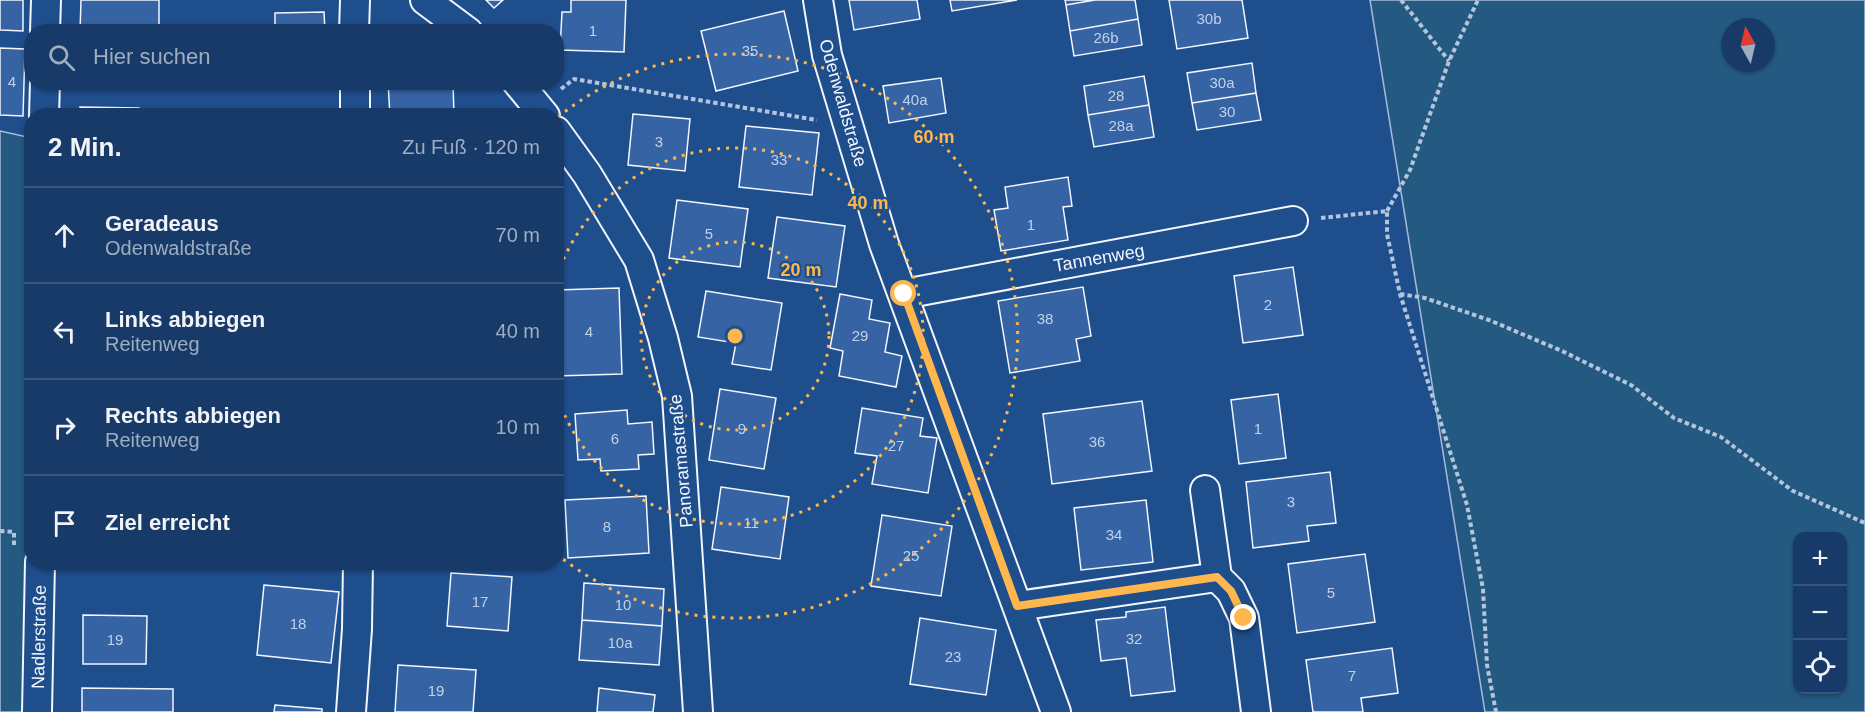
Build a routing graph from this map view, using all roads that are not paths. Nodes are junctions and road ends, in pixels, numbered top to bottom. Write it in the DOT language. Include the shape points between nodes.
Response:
graph roads {
  1 [pos="46,0"];
  2 [pos="354,0"];
  3 [pos="425,0"];
  4 [pos="818,0"];
  5 [pos="45,24"];
  6 [pos="354,24"];
  7 [pos="457,24"];
  8 [pos="45,90"];
  9 [pos="355,90"];
  10 [pos="524,90"];
  11 [pos="44,108"];
  12 [pos="355,108"];
  13 [pos="538,108"];
  14 [pos="564,142"];
  15 [pos="1293,221"];
  16 [pos="904,294"];
  17 [pos="1205,490"];
  18 [pos="40,570"];
  19 [pos="358,570"];
  20 [pos="1217,577"];
  21 [pos="1017,606"];
  22 [pos="37,712"];
  23 [pos="351,712"];
  24 [pos="698,712"];
  25 [pos="1056,712"];
  26 [pos="1256,712"];
  1 -- 5 [label="street"];
  2 -- 6 [label="street"];
  3 -- 7 [label="street"];
  4 -- 16 [label="street, Odenwaldstraße" via="826,55 884,244"];
  8 -- 11 [label="street"];
  9 -- 12 [label="street"];
  10 -- 13 [label="street"];
  14 -- 24 [label="street, Panoramastraße" via="639,260 677,396"];
  15 -- 16 [label="street, Tannenweg"];
  16 -- 21 [label="street, Odenwaldstraße"];
  17 -- 20 [label="street"];
  18 -- 22 [label="street, Nadlerstraße"];
  19 -- 23 [label="street"];
  20 -- 21 [label="street"];
  20 -- 26 [label="street" via="1231,591 1244,618"];
  21 -- 25 [label="street, Odenwaldstraße"];
}
